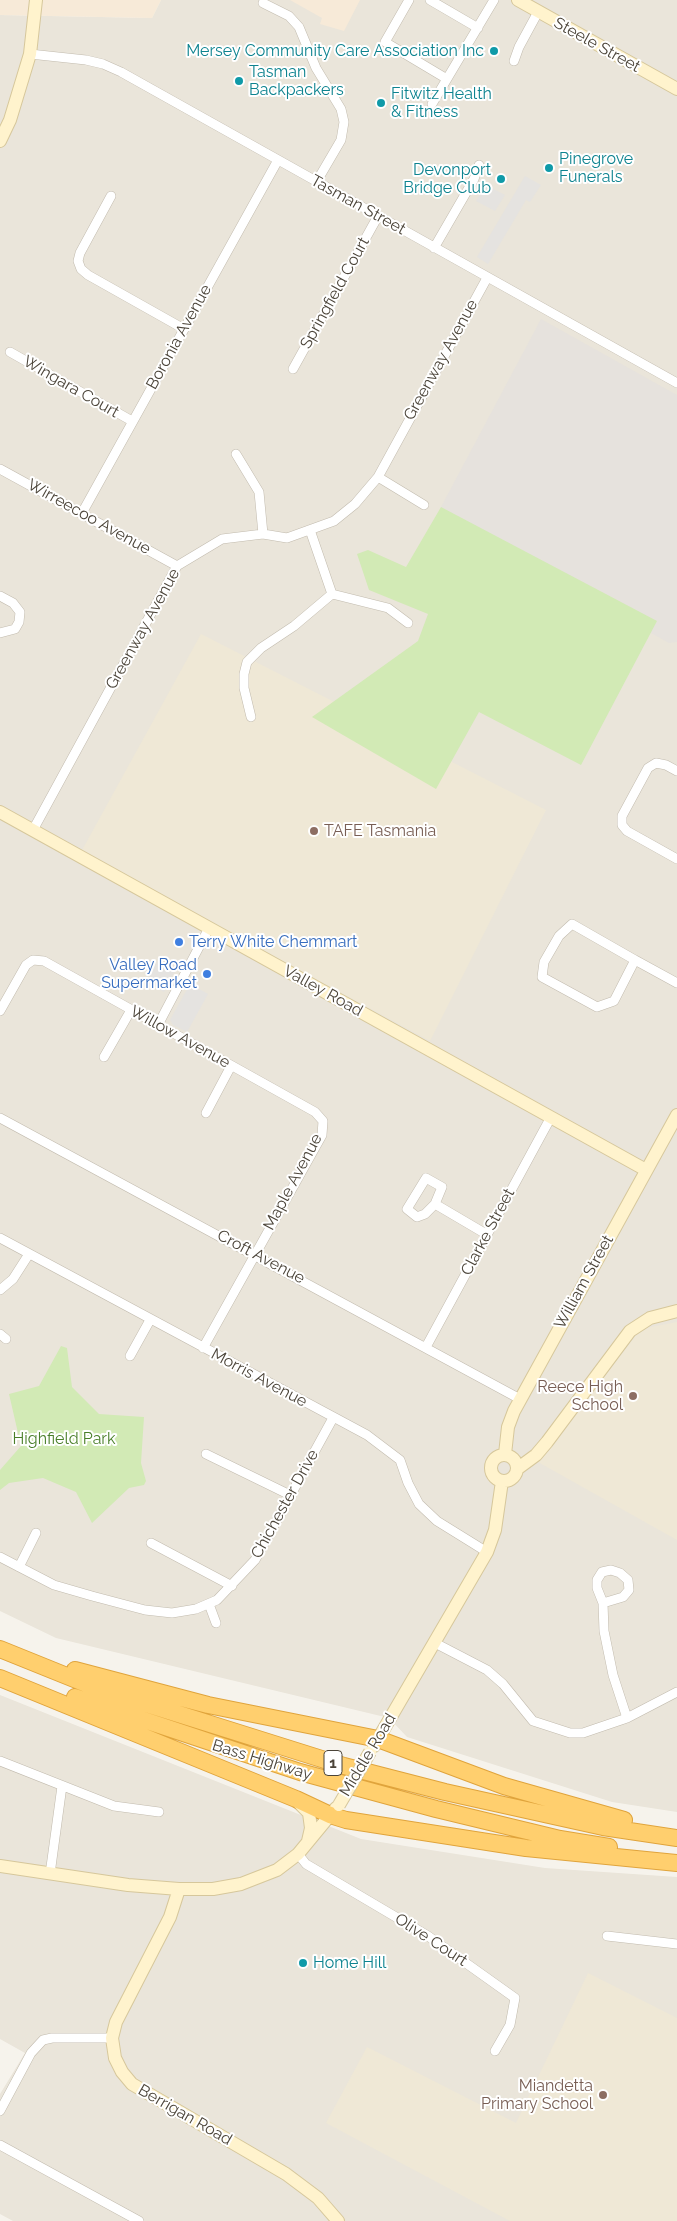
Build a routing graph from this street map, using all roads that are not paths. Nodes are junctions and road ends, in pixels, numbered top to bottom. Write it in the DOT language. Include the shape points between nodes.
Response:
graph roads {
  1 [pos="36,0"];
  2 [pos="410,0"];
  3 [pos="430,0"];
  4 [pos="494,0"];
  5 [pos="518,0"];
  6 [pos="263,3"];
  7 [pos="538,12"];
  8 [pos="478,28"];
  9 [pos="30,54"];
  10 [pos="514,61"];
  11 [pos="447,79"];
  12 [pos="677,88"];
  13 [pos="432,104"];
  14 [pos="0,141"];
  15 [pos="278,160"];
  16 [pos="479,165"];
  17 [pos="317,181"];
  18 [pos="111,196"];
  19 [pos="378,216"];
  20 [pos="434,248"];
  21 [pos="487,278"];
  22 [pos="184,329"];
  23 [pos="10,352"];
  24 [pos="293,369"];
  25 [pos="677,382"];
  26 [pos="132,421"];
  27 [pos="236,454"];
  28 [pos="0,469"];
  29 [pos="378,477"];
  30 [pos="424,505"];
  31 [pos="82,514"];
  32 [pos="310,530"];
  33 [pos="263,534"];
  34 [pos="177,566"];
  35 [pos="332,594"];
  36 [pos="0,596"];
  37 [pos="408,623"];
  38 [pos="0,633"];
  39 [pos="251,717"];
  40 [pos="677,771"];
  41 [pos="0,812"];
  42 [pos="33,830"];
  43 [pos="677,859"];
  44 [pos="209,928"];
  45 [pos="635,960"];
  46 [pos="677,983"];
  47 [pos="130,1010"];
  48 [pos="0,1011"];
  49 [pos="158,1025"];
  50 [pos="104,1057"];
  51 [pos="231,1066"];
  52 [pos="206,1113"];
  53 [pos="677,1115"];
  54 [pos="551,1117"];
  55 [pos="0,1118"];
  56 [pos="323,1121"];
  57 [pos="646,1170"];
  58 [pos="435,1204"];
  59 [pos="486,1234"];
  60 [pos="0,1238"];
  61 [pos="29,1254"];
  62 [pos="254,1254"];
  63 [pos="0,1290"];
  64 [pos="677,1311"];
  65 [pos="150,1320"];
  66 [pos="426,1347"];
  67 [pos="203,1348"];
  68 [pos="130,1356"];
  69 [pos="520,1399"];
  70 [pos="333,1418"];
  71 [pos="206,1454"];
  72 [pos="505,1454"];
  73 [pos="517,1469"];
  74 [pos="502,1481"];
  75 [pos="290,1495"];
  76 [pos="36,1533"];
  77 [pos="151,1543"];
  78 [pos="487,1552"];
  79 [pos="0,1557"];
  80 [pos="19,1567"];
  81 [pos="232,1586"];
  82 [pos="603,1603"];
  83 [pos="209,1604"];
  84 [pos="216,1623"];
  85 [pos="435,1643"];
  86 [pos="0,1648"];
  87 [pos="0,1670"];
  88 [pos="0,1678"];
  89 [pos="677,1692"];
  90 [pos="390,1718"];
  91 [pos="626,1718"];
  92 [pos="374,1746"];
  93 [pos="402,1749"];
  94 [pos="0,1761"];
  95 [pos="62,1786"];
  96 [pos="296,1799"];
  97 [pos="334,1810"];
  98 [pos="159,1812"];
  99 [pos="677,1834"];
  100 [pos="677,1838"];
  101 [pos="308,1843"];
  102 [pos="298,1854"];
  103 [pos="677,1862"];
  104 [pos="0,1866"];
  105 [pos="50,1874"];
  106 [pos="179,1889"];
  107 [pos="606,1936"];
  108 [pos="677,1944"];
  109 [pos="112,2038"];
  110 [pos="495,2051"];
  111 [pos="0,2111"];
  112 [pos="0,2145"];
  113 [pos="139,2221"];
  114 [pos="338,2221"];
  1 -- 9 [label="street"];
  2 -- 11 [label="street" via="385,42"];
  3 -- 8 [label="street"];
  4 -- 8 [label="street"];
  5 -- 7 [label="street, Steele Street"];
  6 -- 17 [label="street" via="289,16 300,27 316,68 341,109 344,122 341,140"];
  7 -- 10 [label="street" via="518,47"];
  7 -- 12 [label="street, Steele Street"];
  8 -- 11 [label="street"];
  9 -- 14 [label="street" via="10,120"];
  9 -- 15 [label="street, Tasman Street" via="104,64"];
  11 -- 13 [label="street"];
  15 -- 17 [label="street, Tasman Street"];
  15 -- 22 [label="street, Boronia Avenue"];
  16 -- 20 [label="street"];
  17 -- 19 [label="street, Tasman Street"];
  18 -- 22 [label="street" via="80,253 81,269"];
  19 -- 20 [label="street, Tasman Street"];
  19 -- 24 [label="street, Springfield Court"];
  20 -- 21 [label="street, Tasman Street"];
  21 -- 25 [label="street, Tasman Street"];
  21 -- 29 [label="street, Greenway Avenue"];
  22 -- 26 [label="street, Boronia Avenue"];
  23 -- 26 [label="street, Wingara Court"];
  26 -- 31 [label="street, Boronia Avenue"];
  27 -- 33 [label="street" via="259,492"];
  28 -- 31 [label="street, Wirreecoo Avenue"];
  29 -- 30 [label="street"];
  29 -- 32 [label="street, Greenway Avenue" via="355,504 334,521"];
  31 -- 34 [label="street, Wirreecoo Avenue"];
  32 -- 33 [label="street, Greenway Avenue" via="287,538"];
  32 -- 35 [label="street"];
  33 -- 34 [label="street, Greenway Avenue" via="222,539"];
  34 -- 42 [label="street, Greenway Avenue"];
  35 -- 37 [label="street" via="388,608"];
  35 -- 39 [label="street" via="294,626 260,648 248,662 244,688"];
  36 -- 38 [label="street" via="13,603 20,612 20,622 15,629"];
  40 -- 43 [label="street" via="656,763 648,768 622,816 622,825"];
  41 -- 42 [label="street, Valley Road"];
  42 -- 44 [label="street, Valley Road"];
  44 -- 49 [label="street"];
  44 -- 54 [label="street, Valley Road"];
  45 -- 45 [label="street" via="614,1001 597,1007 542,977 544,962 559,936 572,924"];
  45 -- 46 [label="street"];
  47 -- 48 [label="street, Willow Avenue" via="44,961 33,960 26,965"];
  47 -- 49 [label="street, Willow Avenue"];
  47 -- 50 [label="street"];
  49 -- 51 [label="street, Willow Avenue"];
  51 -- 52 [label="street"];
  51 -- 56 [label="street, Willow Avenue" via="315,1112"];
  53 -- 57 [label="street, William Street"];
  54 -- 57 [label="street, Valley Road"];
  54 -- 59 [label="street, Clarke Street"];
  55 -- 62 [label="street, Croft Avenue"];
  56 -- 62 [label="street, Maple Avenue" via="322,1135"];
  57 -- 69 [label="street, William Street"];
  58 -- 59 [label="street"];
  59 -- 66 [label="street, Clarke Street"];
  60 -- 61 [label="street, Morris Avenue"];
  61 -- 63 [label="street" via="13,1279"];
  61 -- 65 [label="street, Morris Avenue"];
  62 -- 66 [label="street, Croft Avenue"];
  62 -- 67 [label="street, Maple Avenue"];
  64 -- 73 [label="street" via="650,1318 630,1331 542,1448"];
  65 -- 67 [label="street, Morris Avenue"];
  65 -- 68 [label="street"];
  66 -- 69 [label="street, Croft Avenue"];
  67 -- 70 [label="street, Morris Avenue"];
  69 -- 72 [label="street, William Street" via="508,1427"];
  70 -- 75 [label="street, Chichester Drive"];
  70 -- 78 [label="street, Morris Avenue" via="367,1436 400,1460 420,1504 437,1521"];
  71 -- 75 [label="street"];
  72 -- 73 [label="street" via="515,1460"];
  72 -- 74 [label="street" via="497,1456 491,1464 492,1473"];
  73 -- 74 [label="street" via="513,1477"];
  74 -- 78 [label="street, Middle Road"];
  75 -- 81 [label="street, Chichester Drive" via="255,1560"];
  76 -- 80 [label="street"];
  77 -- 81 [label="street"];
  78 -- 85 [label="street, Middle Road"];
  79 -- 80 [label="street, Chichester Drive"];
  80 -- 83 [label="street, Chichester Drive" via="54,1585 145,1610 172,1613 196,1610"];
  81 -- 83 [label="street, Chichester Drive"];
  82 -- 91 [label="street" via="604,1631"];
  83 -- 84 [label="street"];
  85 -- 90 [label="street, Middle Road"];
  85 -- 91 [label="street" via="487,1670 503,1684 533,1722 570,1733 582,1733"];
  86 -- 92 [label="highway" via="87,1674"];
  86 -- 100 [label="highway, Bass Highway / 1" via="98,1689 344,1766 593,1825"];
  87 -- 103 [label="highway, Bass Highway / 1" via="168,1730 300,1772 436,1809"];
  88 -- 96 [label="highway"];
  89 -- 91 [label="street"];
  90 -- 92 [label="street, Middle Road"];
  90 -- 93 [label="street" via="393,1735"];
  92 -- 93 [label="highway"];
  92 -- 97 [label="street, Middle Road, bridge"];
  93 -- 99 [label="highway" via="504,1786"];
  94 -- 95 [label="street"];
  95 -- 98 [label="street" via="114,1806"];
  95 -- 105 [label="street"];
  96 -- 97 [label="highway"];
  96 -- 101 [label="street" via="309,1813"];
  97 -- 101 [label="street, Middle Road"];
  97 -- 103 [label="highway" via="346,1820 490,1843"];
  101 -- 102 [label="street, Middle Road"];
  102 -- 106 [label="street, Middle Road" via="277,1870 240,1884 213,1889"];
  102 -- 110 [label="street, Olive Court" via="306,1864 428,1936 515,1998 510,2025"];
  104 -- 105 [label="street, Middle Road"];
  105 -- 106 [label="street, Middle Road"];
  106 -- 109 [label="street" via="170,1917 116,2022"];
  107 -- 108 [label="street"];
  109 -- 111 [label="street" via="43,2040 31,2053"];
  109 -- 114 [label="street, Berrigan Road" via="115,2058 132,2084 286,2174 318,2198"];
  112 -- 113 [label="street"];
}
